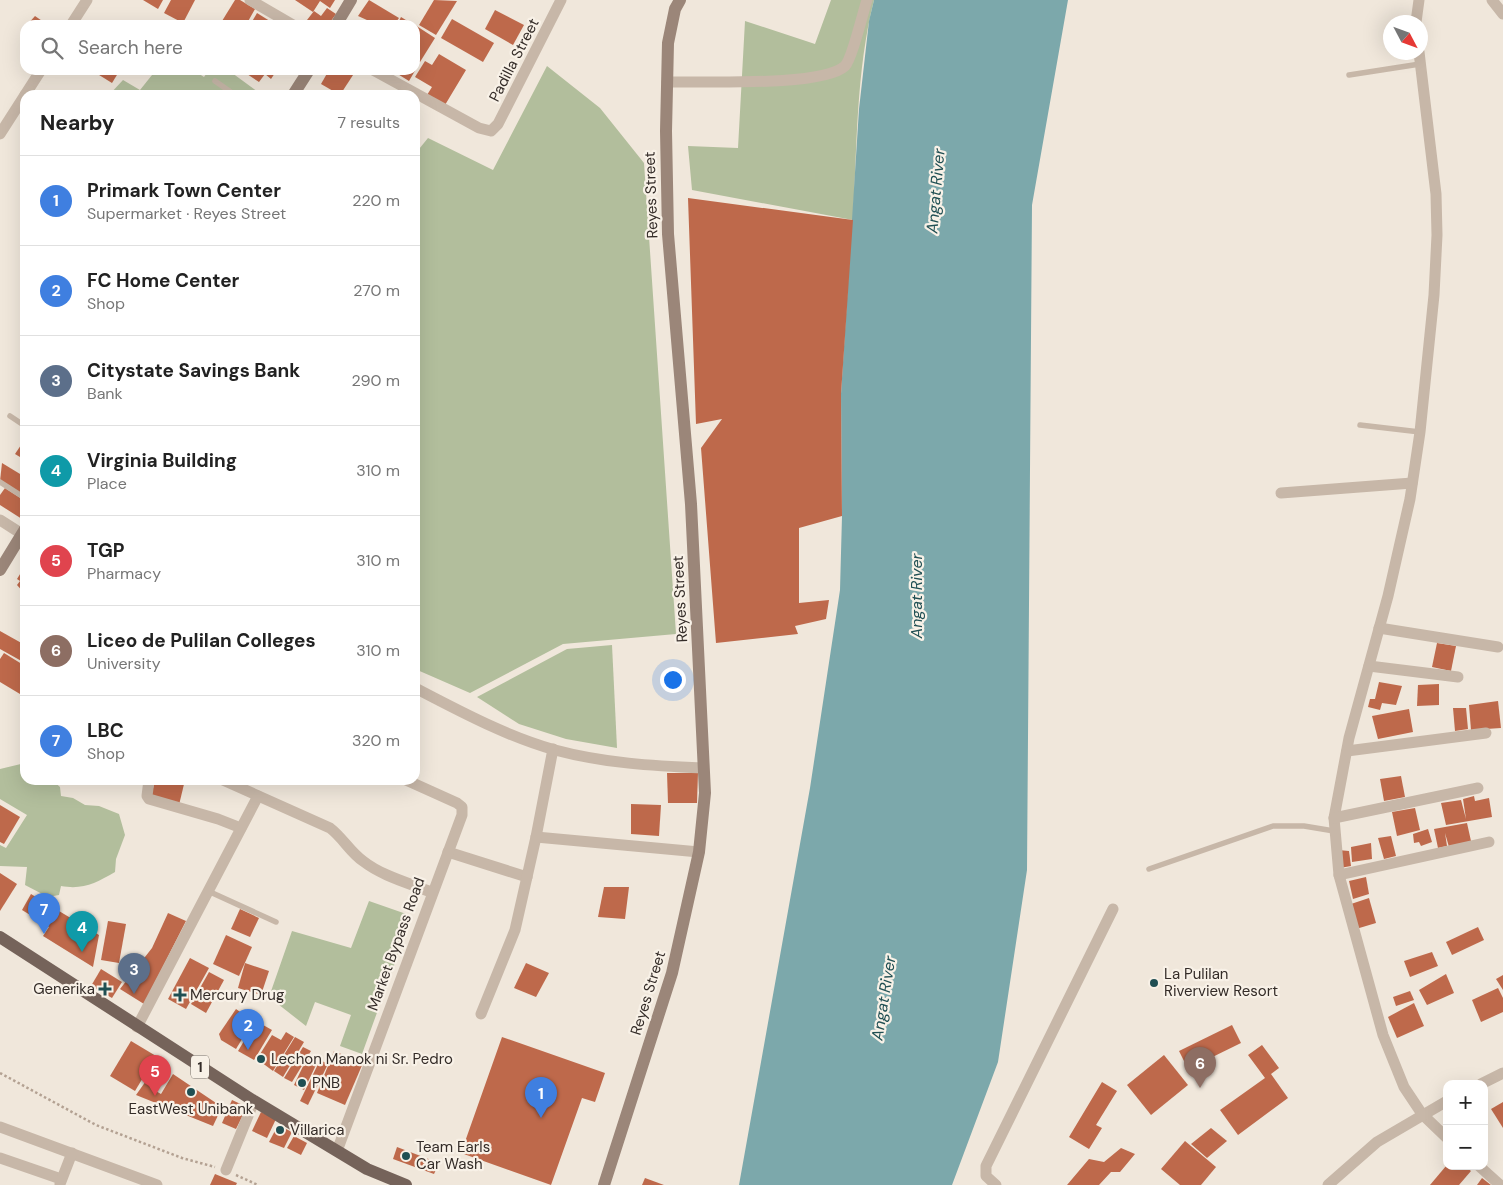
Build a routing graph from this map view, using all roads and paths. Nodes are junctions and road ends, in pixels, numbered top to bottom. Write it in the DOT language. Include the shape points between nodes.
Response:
graph roads {
  1 [pos="87,0"];
  2 [pos="250,0"];
  3 [pos="351,0"];
  4 [pos="561,0"];
  5 [pos="680,0"];
  6 [pos="867,0"];
  7 [pos="1419,0"];
  8 [pos="1492,0"];
  9 [pos="1503,14"];
  10 [pos="1417,15"];
  11 [pos="73,20"];
  12 [pos="284,20"];
  13 [pos="339,20"];
  14 [pos="1412,60"];
  15 [pos="1420,60"];
  16 [pos="38,75"];
  17 [pos="306,75"];
  18 [pos="382,75"];
  19 [pos="1350,75"];
  20 [pos="215,81"];
  21 [pos="667,82"];
  22 [pos="28,90"];
  23 [pos="228,90"];
  24 [pos="296,90"];
  25 [pos="410,90"];
  26 [pos="420,96"];
  27 [pos="20,103"];
  28 [pos="0,134"];
  29 [pos="10,416"];
  30 [pos="20,423"];
  31 [pos="1360,425"];
  32 [pos="1420,432"];
  33 [pos="0,482"];
  34 [pos="1412,483"];
  35 [pos="1281,493"];
  36 [pos="20,495"];
  37 [pos="0,520"];
  38 [pos="20,530"];
  39 [pos="20,538"];
  40 [pos="0,570"];
  41 [pos="1380,628"];
  42 [pos="1498,647"];
  43 [pos="1368,666"];
  44 [pos="1458,677"];
  45 [pos="420,691"];
  46 [pos="1486,733"];
  47 [pos="553,749"];
  48 [pos="1347,751"];
  49 [pos="703,768"];
  50 [pos="148,785"];
  51 [pos="234,785"];
  52 [pos="417,785"];
  53 [pos="1478,788"];
  54 [pos="258,796"];
  55 [pos="1334,818"];
  56 [pos="240,828"];
  57 [pos="1334,831"];
  58 [pos="536,837"];
  59 [pos="1488,842"];
  60 [pos="448,852"];
  61 [pos="699,852"];
  62 [pos="1149,869"];
  63 [pos="1339,875"];
  64 [pos="527,877"];
  65 [pos="208,891"];
  66 [pos="431,892"];
  67 [pos="1113,909"];
  68 [pos="276,922"];
  69 [pos="0,937"];
  70 [pos="481,1014"];
  71 [pos="137,1027"];
  72 [pos="0,1073"];
  73 [pos="1503,1073"];
  74 [pos="1488,1080"];
  75 [pos="254,1100"];
  76 [pos="1443,1104"];
  77 [pos="1422,1114"];
  78 [pos="0,1127"];
  79 [pos="1443,1134"];
  80 [pos="337,1151"];
  81 [pos="72,1153"];
  82 [pos="0,1158"];
  83 [pos="226,1170"];
  84 [pos="1483,1170"];
  85 [pos="60,1182"];
  86 [pos="157,1185"];
  87 [pos="258,1185"];
  88 [pos="406,1185"];
  89 [pos="604,1185"];
  90 [pos="996,1185"];
  91 [pos="1328,1185"];
  92 [pos="1500,1185"];
  1 -- 11 [label="street"];
  2 -- 12 [label="street"];
  3 -- 13 [label="street"];
  4 -- 26 [label="street, Padilla Street" via="498,124 490,131"];
  5 -- 21 [label="street, Reyes Street" via="668,43"];
  6 -- 21 [label="street" via="847,65 835,73 811,79"];
  7 -- 10 [label="street"];
  8 -- 9 [label="street"];
  14 -- 19 [label="lane"];
  15 -- 32 [label="street" via="1436,194 1437,236"];
  16 -- 22 [label="street"];
  17 -- 24 [label="street"];
  18 -- 25 [label="street, Padilla Street"];
  20 -- 23 [label="lane"];
  21 -- 49 [label="street, Reyes Street" via="668,234 691,504"];
  27 -- 28 [label="street"];
  29 -- 30 [label="lane"];
  31 -- 32 [label="lane"];
  32 -- 34 [label="street"];
  33 -- 36 [label="lane"];
  34 -- 35 [label="street"];
  34 -- 41 [label="street"];
  37 -- 38 [label="street"];
  39 -- 40 [label="street"];
  41 -- 42 [label="street"];
  41 -- 43 [label="street"];
  43 -- 44 [label="street"];
  43 -- 48 [label="street"];
  45 -- 47 [label="street" via="478,721"];
  46 -- 48 [label="street"];
  47 -- 49 [label="street" via="641,765"];
  47 -- 58 [label="street"];
  48 -- 55 [label="street"];
  49 -- 61 [label="street, Reyes Street" via="705,793"];
  50 -- 56 [label="street" via="149,799"];
  51 -- 54 [label="street"];
  52 -- 60 [label="street, Market Bypass Road" via="462,808"];
  53 -- 55 [label="street"];
  54 -- 56 [label="street"];
  54 -- 66 [label="street" via="330,828 364,862"];
  55 -- 57 [label="street"];
  56 -- 65 [label="street"];
  57 -- 62 [label="lane" via="1304,826 1273,826"];
  57 -- 63 [label="street"];
  58 -- 61 [label="street"];
  58 -- 64 [label="street"];
  59 -- 63 [label="street"];
  60 -- 64 [label="street"];
  60 -- 66 [label="street, Market Bypass Road"];
  61 -- 89 [label="street, Reyes Street" via="672,973"];
  63 -- 77 [label="street" via="1383,1035 1404,1087"];
  64 -- 70 [label="street" via="515,930"];
  65 -- 68 [label="lane"];
  65 -- 71 [label="street"];
  66 -- 80 [label="street, Market Bypass Road"];
  67 -- 90 [label="street" via="986,1166 986,1176"];
  69 -- 71 [label="main road, 1"];
  71 -- 75 [label="main road, 1"];
  72 -- 83 [label="path" via="96,1125 182,1158"];
  73 -- 74 [label="street"];
  75 -- 80 [label="main road, 1"];
  75 -- 83 [label="street"];
  76 -- 77 [label="street"];
  77 -- 79 [label="street"];
  77 -- 91 [label="street" via="1377,1142"];
  78 -- 81 [label="street"];
  80 -- 88 [label="main road, 1" via="375,1173"];
  81 -- 85 [label="street"];
  81 -- 86 [label="street"];
  82 -- 85 [label="street"];
  83 -- 87 [label="path"];
  84 -- 92 [label="street"];
}
